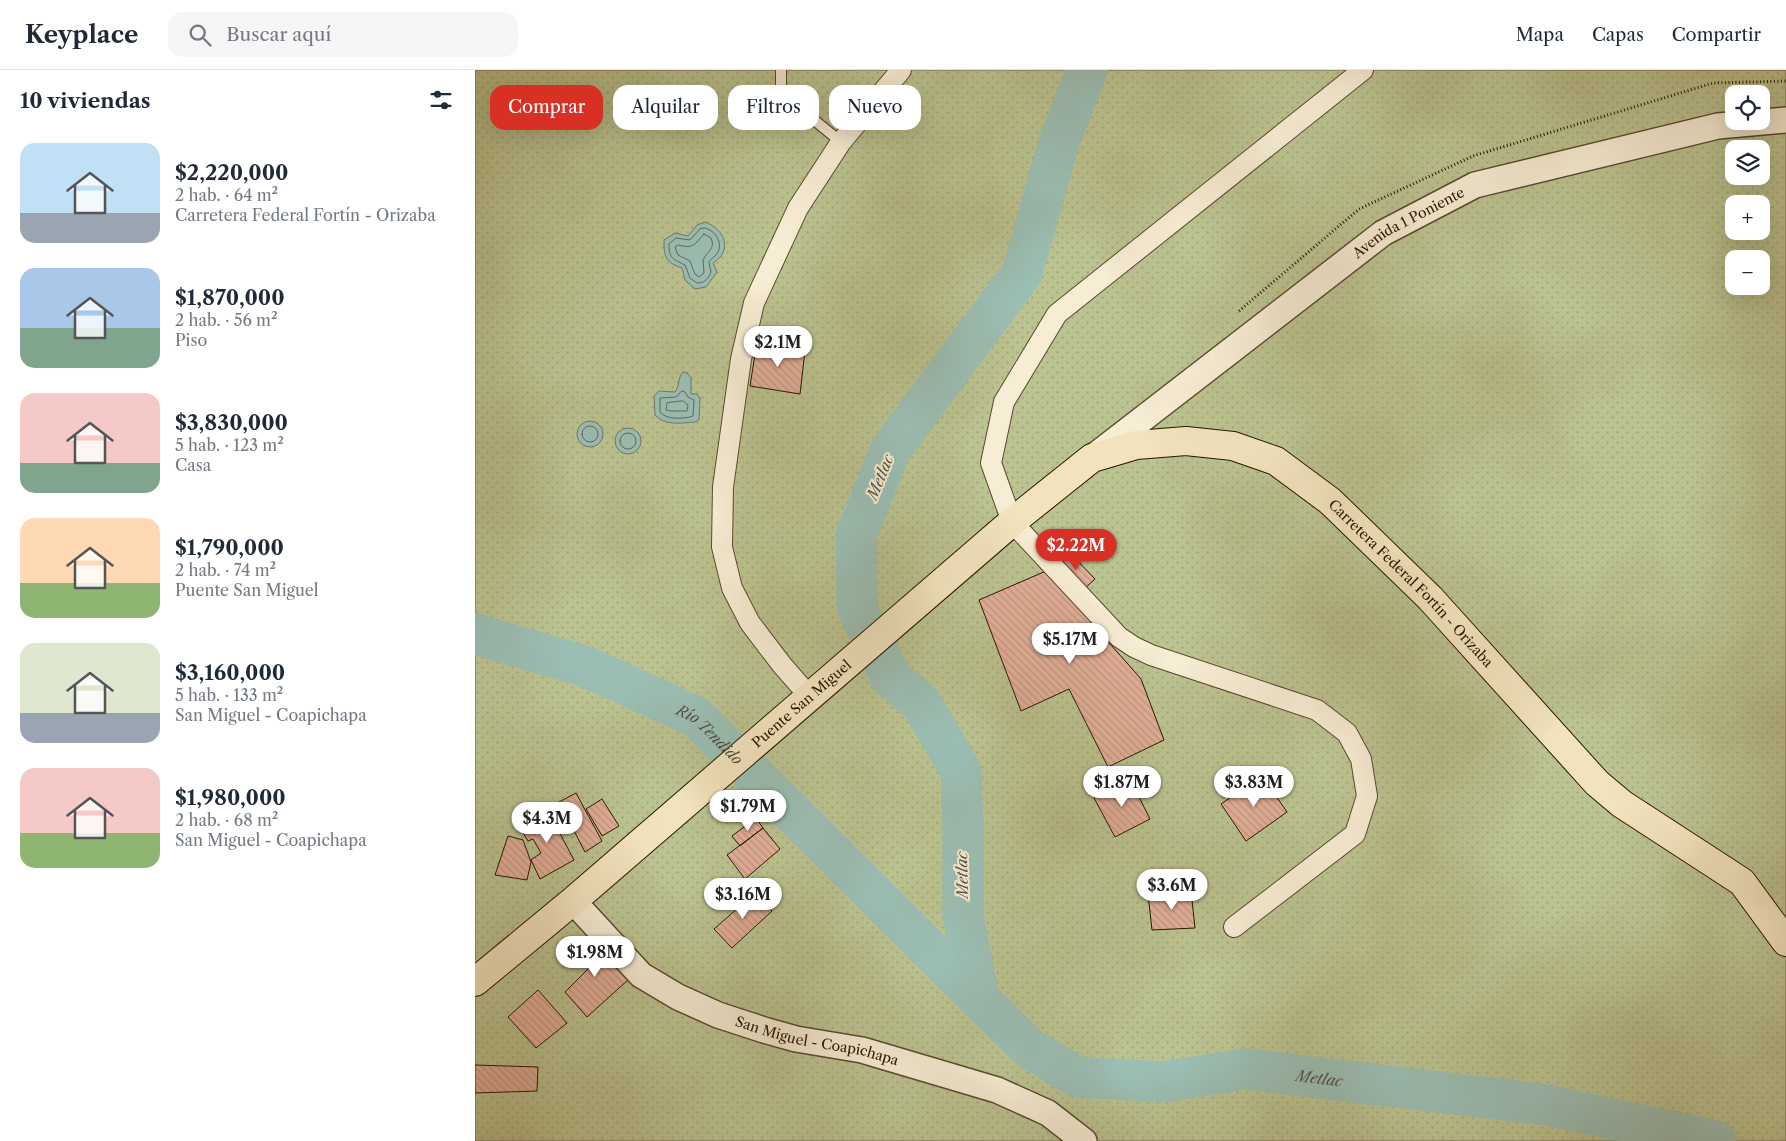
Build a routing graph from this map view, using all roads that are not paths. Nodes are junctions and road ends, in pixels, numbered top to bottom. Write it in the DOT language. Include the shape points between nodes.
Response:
graph roads {
  1 [pos="781,70"];
  2 [pos="901,70"];
  3 [pos="1363,70"];
  4 [pos="1786,120"];
  5 [pos="841,142"];
  6 [pos="1092,458"];
  7 [pos="1012,522"];
  8 [pos="976,553"];
  9 [pos="810,697"];
  10 [pos="573,901"];
  11 [pos="1234,927"];
  12 [pos="1786,942"];
  13 [pos="475,982"];
  14 [pos="1085,1141"];
  1 -- 5 [label="lane" via="781,94"];
  2 -- 5 [label="street"];
  3 -- 7 [label="street" via="1057,314 1004,402 991,463"];
  4 -- 6 [label="street, Avenida 1 Poniente" via="1718,126 1475,186 1383,233"];
  5 -- 9 [label="street" via="798,208 754,303 741,359 723,487 722,547 733,588 750,623"];
  6 -- 7 [label="main road, Carretera Federal Fortín - Orizaba"];
  6 -- 12 [label="main road, Carretera Federal Fortín - Orizaba" via="1136,445 1186,441 1233,446 1277,461 1330,501 1430,598 1597,783 1622,804 1742,882"];
  7 -- 8 [label="main road, Carretera Federal Fortín - Orizaba"];
  7 -- 11 [label="street" via="1119,637 1151,655 1317,710 1347,733 1361,758 1367,796 1355,834"];
  8 -- 9 [label="main road, Puente San Miguel"];
  9 -- 10 [label="main road, Puente San Miguel"];
  10 -- 13 [label="main road"];
  10 -- 14 [label="street, San Miguel - Coapichapa" via="641,974 678,997 718,1015 765,1030 796,1039 862,1050 997,1090 1048,1113"];
}
